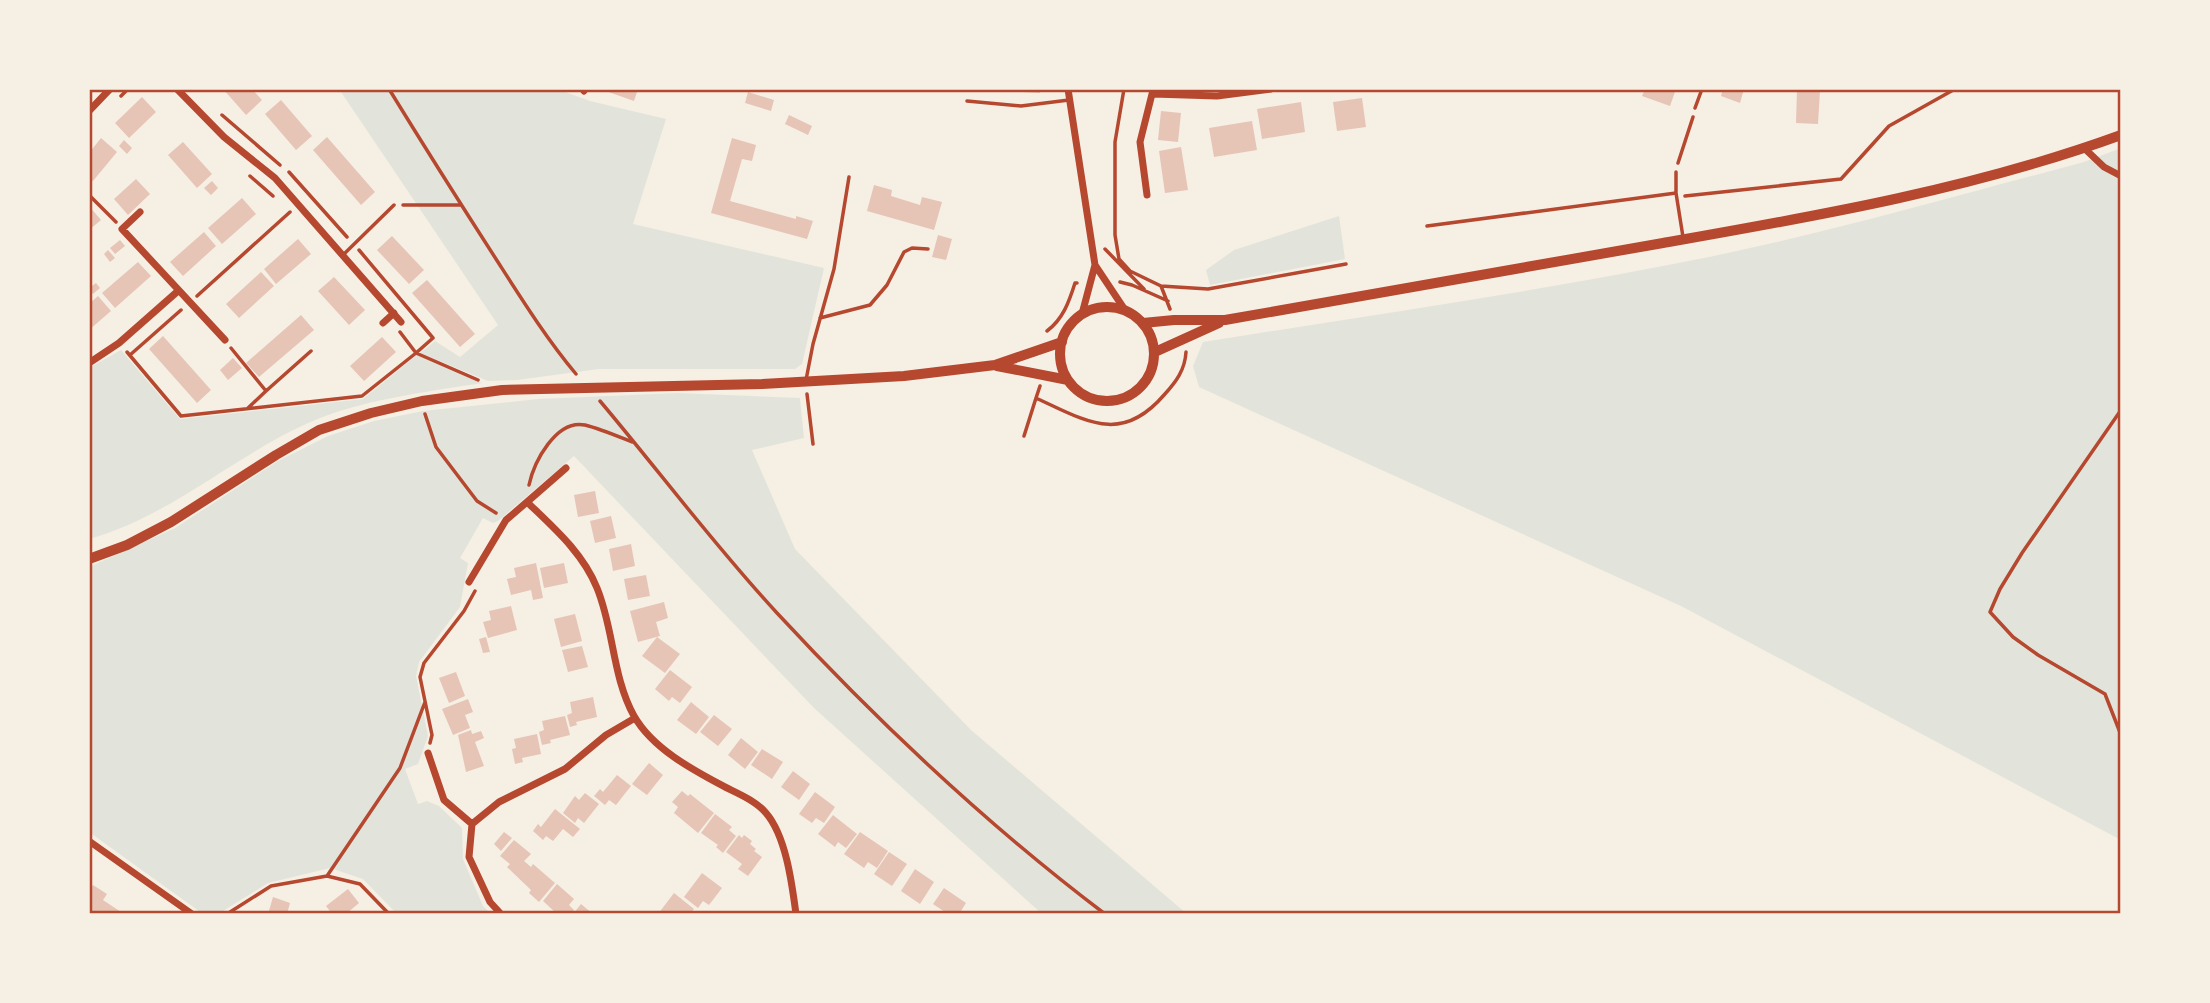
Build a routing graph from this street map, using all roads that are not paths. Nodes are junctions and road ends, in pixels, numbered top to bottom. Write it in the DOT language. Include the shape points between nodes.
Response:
graph roads {
  1 [pos="110,89"];
  2 [pos="177,89"];
  3 [pos="1068,89"];
  4 [pos="1271,89"];
  5 [pos="1702,89"];
  6 [pos="1153,92"];
  7 [pos="1069,100"];
  8 [pos="967,101"];
  9 [pos="1695,108"];
  10 [pos="89,111"];
  11 [pos="2121,135"];
  12 [pos="2084,148"];
  13 [pos="1676,172"];
  14 [pos="2121,176"];
  15 [pos="849,177"];
  16 [pos="1676,193"];
  17 [pos="1147,195"];
  18 [pos="394,205"];
  19 [pos="139,212"];
  20 [pos="1427,226"];
  21 [pos="1683,240"];
  22 [pos="928,248"];
  23 [pos="344,254"];
  24 [pos="1095,265"];
  25 [pos="178,290"];
  26 [pos="1125,310"];
  27 [pos="394,313"];
  28 [pos="1082,314"];
  29 [pos="820,318"];
  30 [pos="1225,320"];
  31 [pos="401,322"];
  32 [pos="383,323"];
  33 [pos="1143,323"];
  34 [pos="225,340"];
  35 [pos="1062,342"];
  36 [pos="1155,352"];
  37 [pos="89,363"];
  38 [pos="995,365"];
  39 [pos="1068,380"];
  40 [pos="806,382"];
  41 [pos="566,468"];
  42 [pos="527,502"];
  43 [pos="89,559"];
  44 [pos="469,582"];
  45 [pos="635,718"];
  46 [pos="428,752"];
  47 [pos="472,824"];
  48 [pos="89,841"];
  49 [pos="192,914"];
  50 [pos="501,914"];
  51 [pos="796,914"];
  1 -- 10 [label="street"];
  2 -- 23 [label="street" via="223,137 275,178"];
  3 -- 7 [label="street"];
  4 -- 6 [label="street" via="1217,96"];
  5 -- 9 [label="lane"];
  6 -- 17 [label="street" via="1140,142"];
  7 -- 8 [label="lane" via="1021,106"];
  7 -- 24 [label="street"];
  11 -- 12 [label="main road"];
  12 -- 14 [label="street"];
  12 -- 21 [label="main road" via="1877,203"];
  13 -- 16 [label="lane"];
  15 -- 29 [label="lane" via="834,269"];
  16 -- 20 [label="lane"];
  16 -- 21 [label="lane"];
  18 -- 23 [label="lane"];
  19 -- 25 [label="street" via="122,229"];
  21 -- 30 [label="main road"];
  22 -- 29 [label="lane" via="904,252 887,285 870,305"];
  23 -- 27 [label="street"];
  24 -- 26 [label="street"];
  24 -- 28 [label="street"];
  25 -- 34 [label="street"];
  25 -- 37 [label="street" via="120,343"];
  26 -- 28 [label="main road" via="1095,308"];
  26 -- 33 [label="main road"];
  27 -- 31 [label="street"];
  27 -- 32 [label="street"];
  28 -- 35 [label="main road" via="1070,324"];
  29 -- 40 [label="lane"];
  30 -- 33 [label="main road"];
  30 -- 36 [label="main road"];
  33 -- 36 [label="main road"];
  35 -- 38 [label="main road"];
  35 -- 39 [label="main road" via="1061,366"];
  36 -- 39 [label="main road" via="1146,382 1122,400 1091,399"];
  38 -- 39 [label="main road"];
  38 -- 40 [label="main road"];
  40 -- 43 [label="main road" via="502,390 371,413 319,430 171,522"];
  41 -- 42 [label="street"];
  42 -- 44 [label="street" via="506,520"];
  42 -- 45 [label="street" via="566,540 598,589 621,683"];
  45 -- 47 [label="street" via="565,769 499,802"];
  45 -- 51 [label="street" via="658,744 695,771 766,813 779,836"];
  46 -- 47 [label="street" via="444,800"];
  47 -- 50 [label="street" via="469,857"];
  48 -- 49 [label="street"];
}
